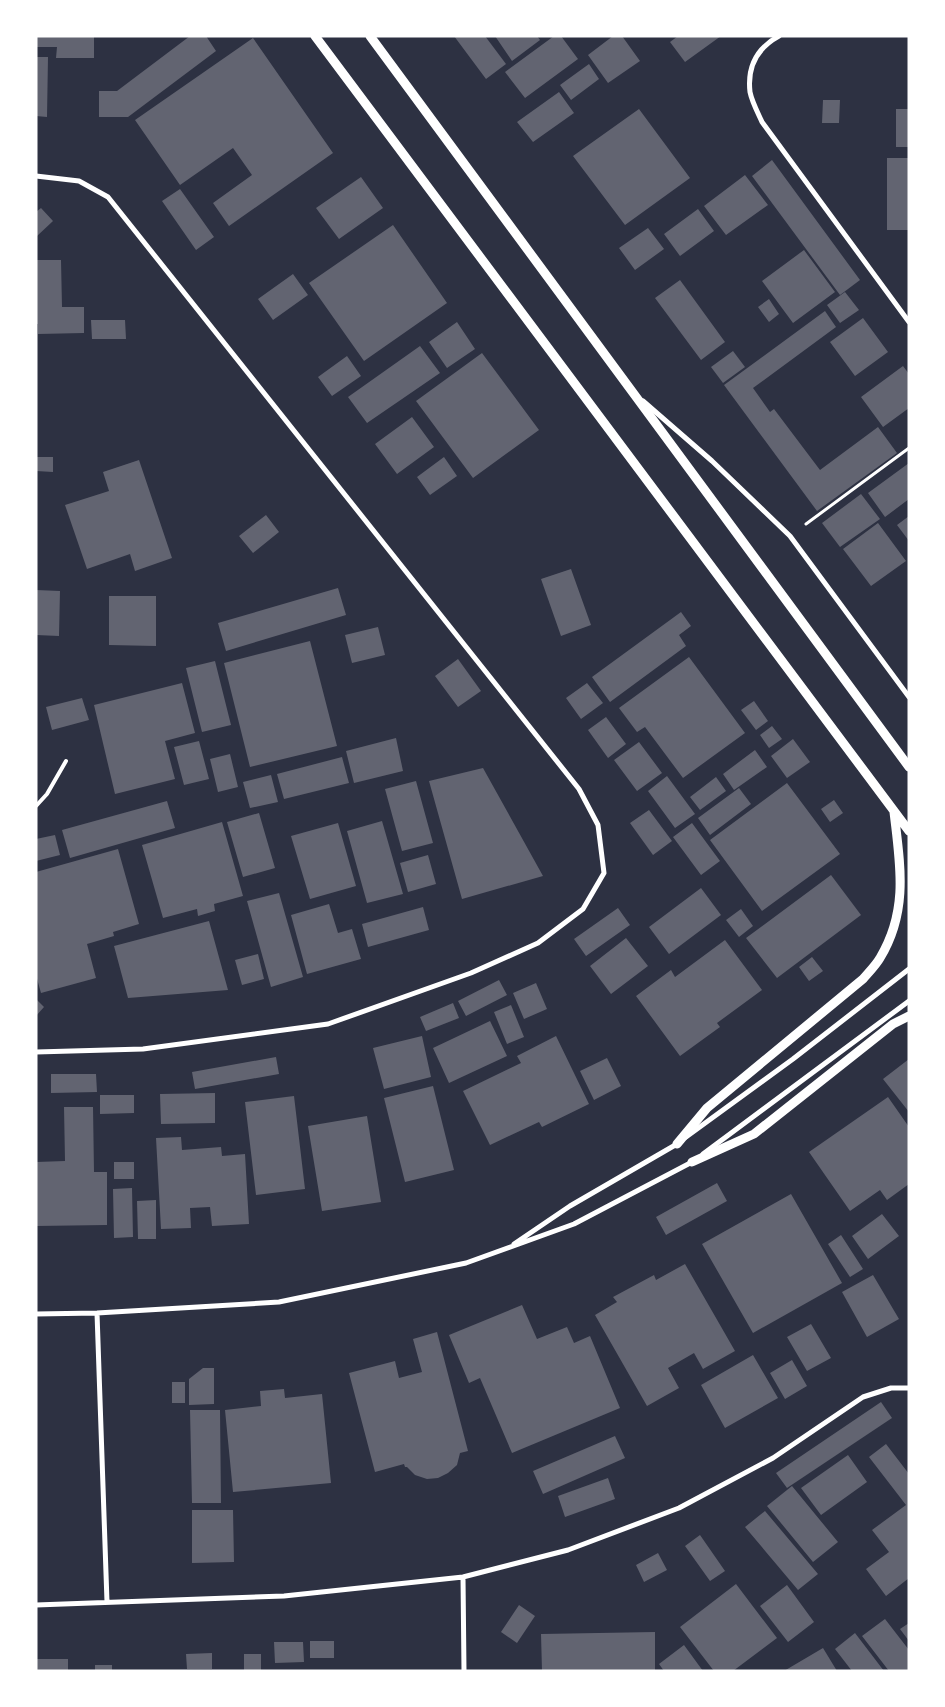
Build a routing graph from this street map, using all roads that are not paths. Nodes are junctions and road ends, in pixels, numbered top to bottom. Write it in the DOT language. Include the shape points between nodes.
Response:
graph roads {
  1 [pos="315,36"];
  2 [pos="370,36"];
  3 [pos="779,36"];
  4 [pos="36,176"];
  5 [pos="909,322"];
  6 [pos="631,391"];
  7 [pos="909,697"];
  8 [pos="66,761"];
  9 [pos="909,767"];
  10 [pos="36,806"];
  11 [pos="894,812"];
  12 [pos="909,831"];
  13 [pos="909,969"];
  14 [pos="909,1001"];
  15 [pos="909,1016"];
  16 [pos="36,1052"];
  17 [pos="677,1144"];
  18 [pos="692,1162"];
  19 [pos="508,1248"];
  20 [pos="97,1313"];
  21 [pos="36,1314"];
  22 [pos="909,1388"];
  23 [pos="463,1577"];
  24 [pos="107,1602"];
  25 [pos="36,1605"];
  26 [pos="464,1671"];
  1 -- 11 [label="street"];
  2 -- 6 [label="street"];
  3 -- 5 [label="street" via="768,42 750,66 750,93 762,122"];
  4 -- 16 [label="street" via="79,181 108,197 579,790 598,825 604,873 583,909 538,943 471,973 328,1024 143,1049"];
  6 -- 7 [label="street" via="712,461 790,536"];
  6 -- 9 [label="street"];
  8 -- 10 [label="lane"];
  11 -- 12 [label="street"];
  11 -- 17 [label="street" via="902,882 899,909 880,958 863,978 707,1108"];
  13 -- 17 [label="street"];
  14 -- 18 [label="street"];
  15 -- 18 [label="street" via="893,1024 754,1134"];
  17 -- 19 [label="street" via="570,1206"];
  18 -- 19 [label="street" via="574,1224"];
  19 -- 20 [label="street" via="466,1264 279,1302"];
  20 -- 21 [label="street"];
  20 -- 24 [label="street"];
  22 -- 23 [label="street" via="891,1388 863,1398 774,1458 679,1508 568,1550"];
  23 -- 24 [label="street" via="284,1596"];
  23 -- 26 [label="street"];
  24 -- 25 [label="street"];
}
